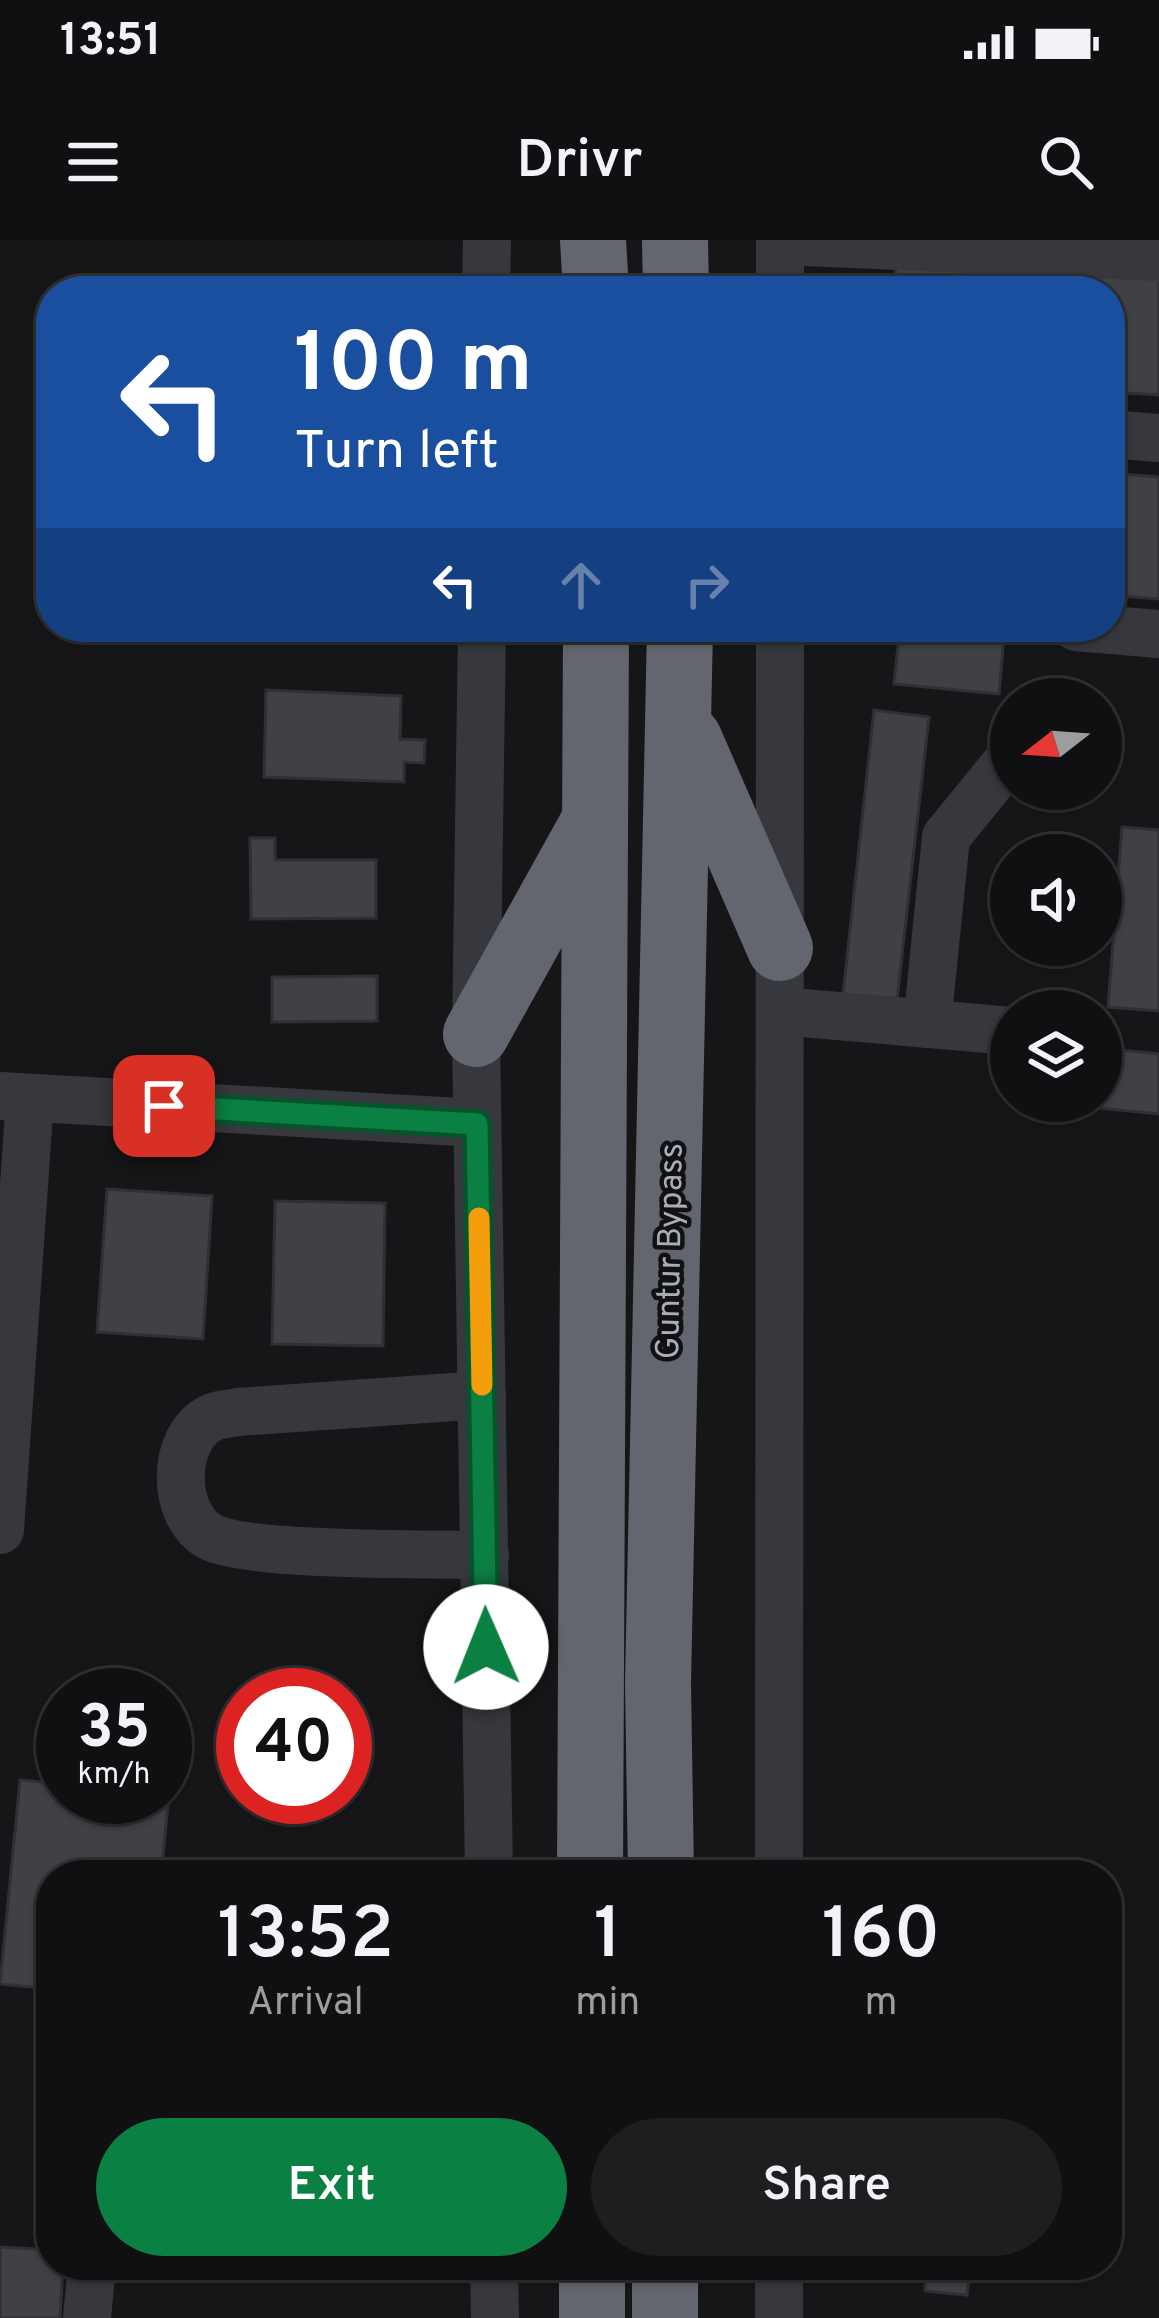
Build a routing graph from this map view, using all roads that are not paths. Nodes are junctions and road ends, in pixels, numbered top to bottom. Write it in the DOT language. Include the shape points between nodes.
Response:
graph roads {
  1 [pos="487,240"];
  2 [pos="592,240"];
  3 [pos="674,240"];
  4 [pos="780,240"];
  5 [pos="1159,257"];
  6 [pos="486,276"];
  7 [pos="595,276"];
  8 [pos="675,276"];
  9 [pos="780,276"];
  10 [pos="1125,435"];
  11 [pos="1159,438"];
  12 [pos="1125,631"];
  13 [pos="1159,634"];
  14 [pos="482,642"];
  15 [pos="596,642"];
  16 [pos="680,642"];
  17 [pos="780,642"];
  18 [pos="681,719"];
  19 [pos="990,783"];
  20 [pos="594,822"];
  21 [pos="780,979"];
  22 [pos="927,1024"];
  23 [pos="990,1029"];
  24 [pos="476,1034"];
  25 [pos="15,1097"];
  26 [pos="477,1124"];
  27 [pos="482,1395"];
  28 [pos="0,1531"];
  29 [pos="485,1556"];
  30 [pos="489,1860"];
  31 [pos="590,1860"];
  32 [pos="661,1860"];
  33 [pos="779,1860"];
  34 [pos="91,2280"];
  35 [pos="494,2280"];
  36 [pos="592,2280"];
  37 [pos="665,2280"];
  38 [pos="779,2280"];
  39 [pos="87,2318"];
  40 [pos="495,2318"];
  41 [pos="592,2318"];
  42 [pos="665,2318"];
  43 [pos="779,2318"];
  1 -- 6 [label="street"];
  2 -- 7 [label="highway"];
  3 -- 8 [label="highway"];
  4 -- 5 [label="street"];
  4 -- 9 [label="street"];
  10 -- 11 [label="street"];
  12 -- 13 [label="street"];
  14 -- 24 [label="street"];
  15 -- 20 [label="highway"];
  16 -- 18 [label="highway, Guntur Bypass"];
  17 -- 21 [label="street"];
  18 -- 21 [label="highway"];
  18 -- 32 [label="highway, Guntur Bypass"];
  19 -- 22 [label="street" via="946,837"];
  20 -- 24 [label="highway"];
  20 -- 31 [label="highway"];
  21 -- 22 [label="street"];
  21 -- 33 [label="street"];
  22 -- 23 [label="street"];
  24 -- 26 [label="street"];
  25 -- 26 [label="street"];
  25 -- 28 [label="street"];
  26 -- 27 [label="street"];
  27 -- 29 [label="street"];
  27 -- 29 [label="street" via="211,1418 189,1438 180,1473 187,1510 208,1536 246,1546"];
  29 -- 30 [label="street"];
  34 -- 39 [label="street"];
  35 -- 40 [label="street"];
  36 -- 41 [label="highway"];
  37 -- 42 [label="highway"];
  38 -- 43 [label="street"];
}
